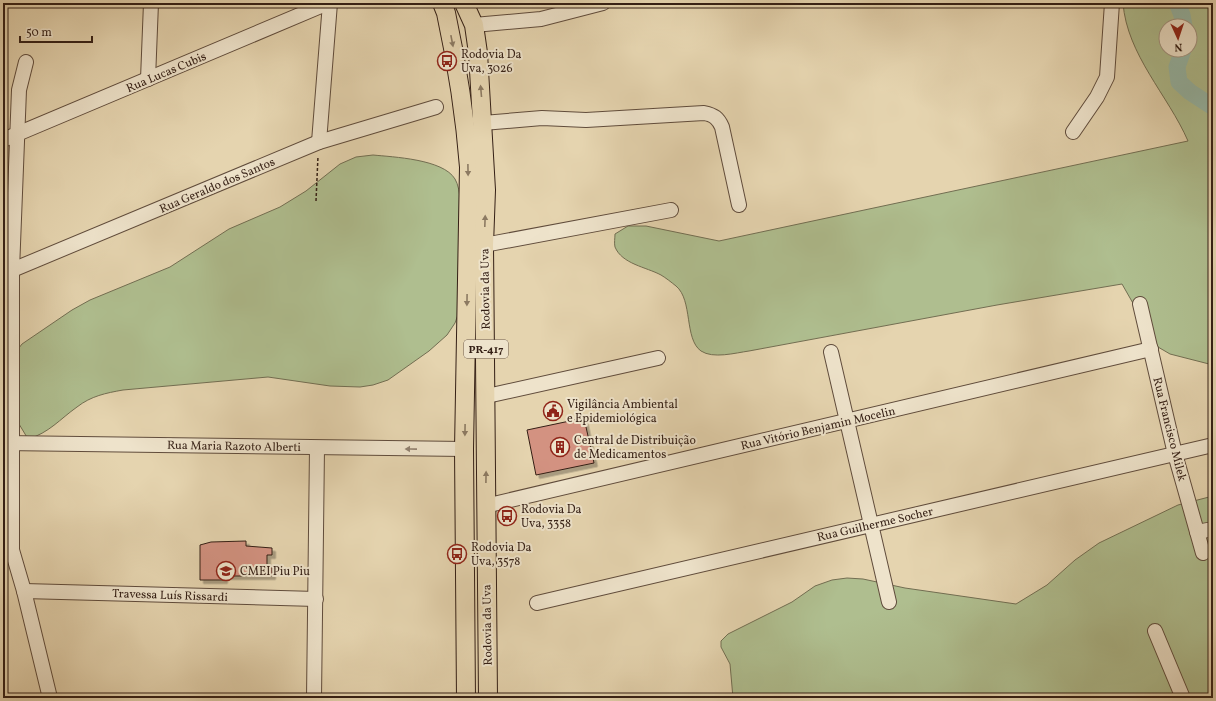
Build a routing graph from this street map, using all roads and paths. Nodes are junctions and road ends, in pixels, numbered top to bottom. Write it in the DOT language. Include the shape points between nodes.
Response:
graph roads {
  1 [pos="151,3"];
  2 [pos="329,3"];
  3 [pos="442,3"];
  4 [pos="464,3"];
  5 [pos="476,3"];
  6 [pos="603,3"];
  7 [pos="1112,3"];
  8 [pos="474,25"];
  9 [pos="26,62"];
  10 [pos="148,79"];
  11 [pos="436,107"];
  12 [pos="483,123"];
  13 [pos="1073,132"];
  14 [pos="17,134"];
  15 [pos="3,140"];
  16 [pos="318,142"];
  17 [pos="316,201"];
  18 [pos="739,205"];
  19 [pos="670,210"];
  20 [pos="484,245"];
  21 [pos="8,272"];
  22 [pos="1140,304"];
  23 [pos="1150,349"];
  24 [pos="831,352"];
  25 [pos="658,358"];
  26 [pos="487,396"];
  27 [pos="847,421"];
  28 [pos="7,443"];
  29 [pos="1213,445"];
  30 [pos="317,448"];
  31 [pos="464,449"];
  32 [pos="1175,454"];
  33 [pos="485,506"];
  34 [pos="871,525"];
  35 [pos="1213,529"];
  36 [pos="1197,532"];
  37 [pos="7,550"];
  38 [pos="1203,553"];
  39 [pos="24,591"];
  40 [pos="316,599"];
  41 [pos="889,602"];
  42 [pos="537,603"];
  43 [pos="1155,631"];
  44 [pos="50,698"];
  45 [pos="314,698"];
  46 [pos="466,698"];
  47 [pos="488,698"];
  48 [pos="1183,698"];
  1 -- 10 [label="street"];
  2 -- 10 [label="street, Rua Lucas Cubis"];
  2 -- 16 [label="street"];
  3 -- 31 [label="main road, Rodovia da Uva / PR-417, one-way" via="459,81 468,167"];
  4 -- 8 [label="main road, Rodovia da Uva / PR-417"];
  5 -- 8 [label="main road"];
  6 -- 8 [label="street" via="541,19"];
  7 -- 13 [label="street" via="1108,77"];
  12 -- 8 [label="main road, Rodovia da Uva / PR-417, one-way"];
  9 -- 14 [label="street" via="19,90"];
  10 -- 14 [label="street, Rua Lucas Cubis"];
  11 -- 16 [label="street, Rua Geraldo dos Santos"];
  12 -- 18 [label="street" via="542,118 576,120 704,113 712,115 719,120 722,127"];
  20 -- 12 [label="main road, Rodovia da Uva / PR-417, one-way" via="486,190"];
  14 -- 15 [label="street, Rua Lucas Cubis"];
  14 -- 21 [label="street"];
  16 -- 17 [label="path"];
  16 -- 21 [label="street, Rua Geraldo dos Santos"];
  19 -- 20 [label="street"];
  20 -- 26 [label="main road, Rodovia da Uva / PR-417"];
  21 -- 28 [label="street"];
  22 -- 23 [label="street, Rua Francisco Milek"];
  23 -- 27 [label="street, Rua Vitório Benjamin Mocelin"];
  23 -- 32 [label="street, Rua Francisco Milek"];
  24 -- 27 [label="street"];
  25 -- 26 [label="street"];
  33 -- 26 [label="main road, Rodovia da Uva / PR-417, one-way"];
  27 -- 33 [label="street, Rua Vitório Benjamin Mocelin"];
  27 -- 34 [label="street"];
  28 -- 30 [label="street, Rua Maria Razoto Alberti"];
  28 -- 37 [label="street"];
  29 -- 32 [label="street, Rua Guilherme Socher"];
  31 -- 30 [label="street, Rua Maria Razoto Alberti, one-way"];
  30 -- 40 [label="street"];
  31 -- 46 [label="main road, Rodovia da Uva / PR-417"];
  32 -- 34 [label="street, Rua Guilherme Socher"];
  32 -- 36 [label="street, Rua Francisco Milek"];
  33 -- 47 [label="main road, Rodovia da Uva / PR-417"];
  34 -- 41 [label="street"];
  34 -- 42 [label="street, Rua Guilherme Socher"];
  35 -- 36 [label="street"];
  36 -- 38 [label="street, Rua Francisco Milek"];
  37 -- 39 [label="street"];
  39 -- 40 [label="street, Travessa Luís Rissardi"];
  39 -- 44 [label="street"];
  40 -- 45 [label="street"];
  43 -- 48 [label="street"];
}
